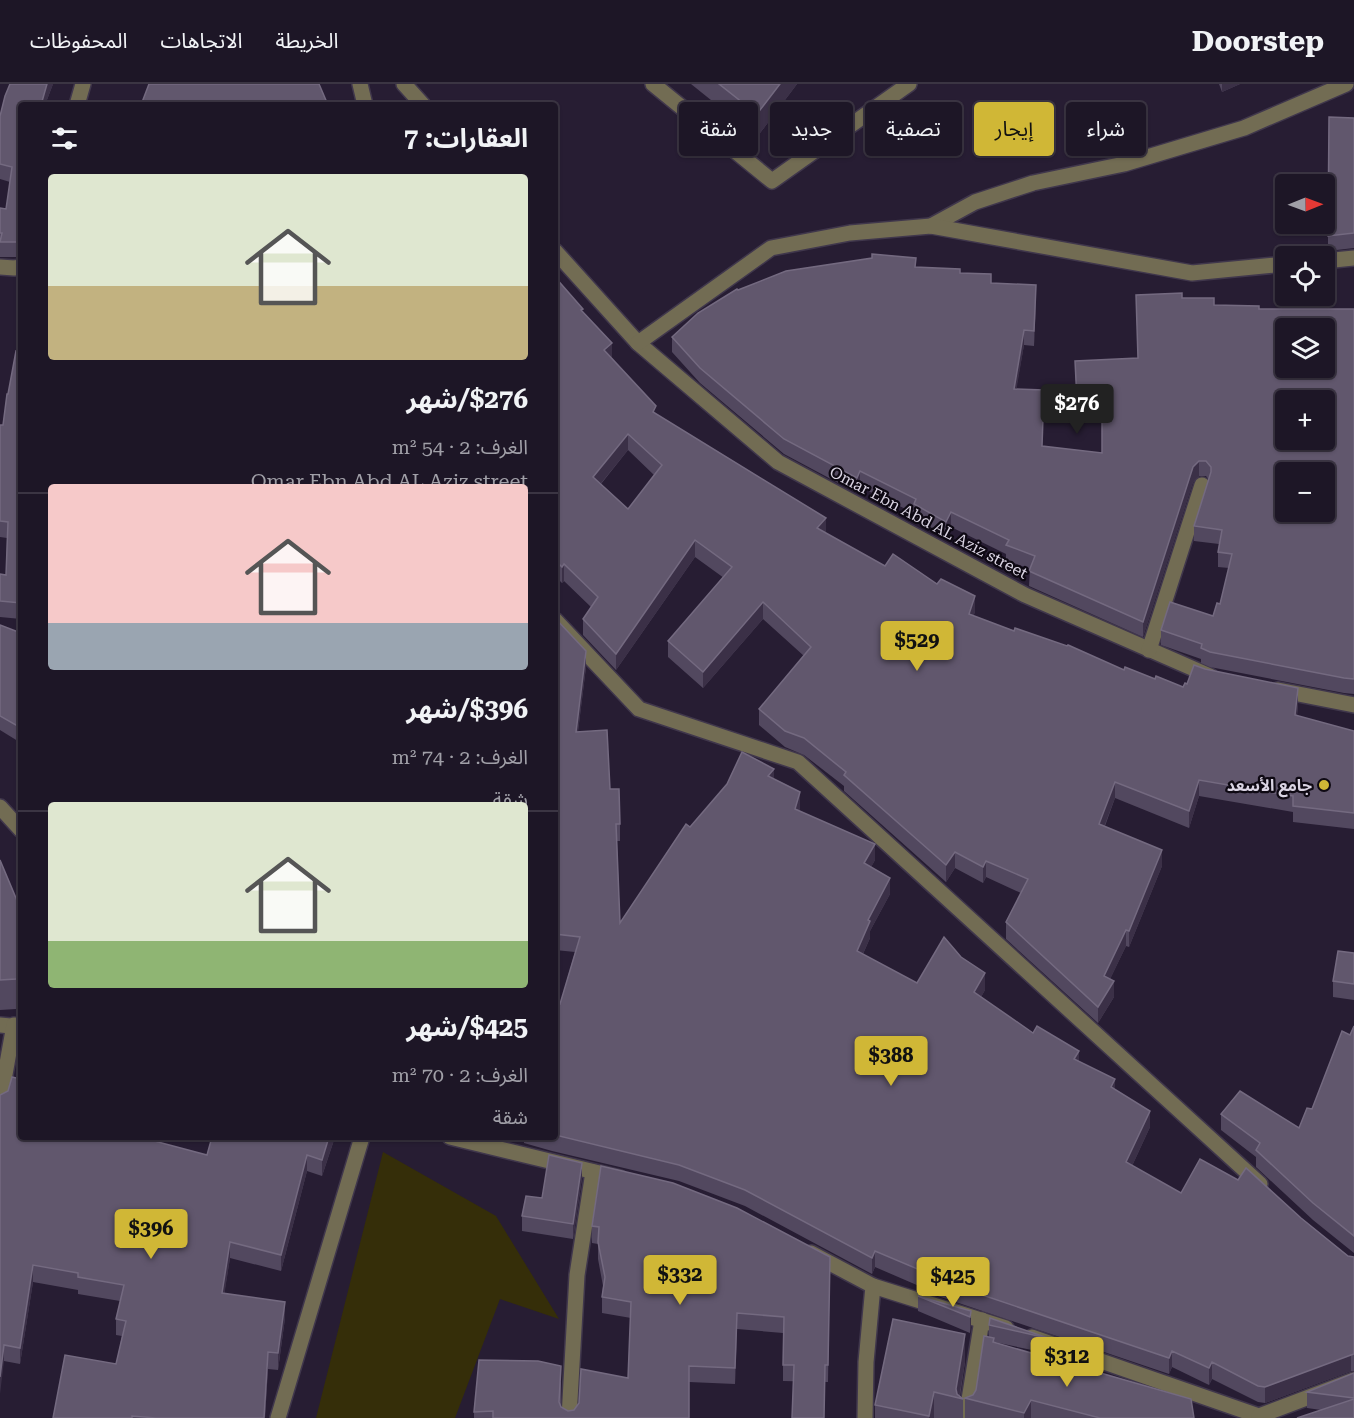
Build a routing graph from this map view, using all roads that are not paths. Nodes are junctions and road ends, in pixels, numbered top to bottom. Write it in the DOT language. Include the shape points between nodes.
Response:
graph roads {
  1 [pos="83,84"];
  2 [pos="360,84"];
  3 [pos="404,84"];
  4 [pos="653,84"];
  5 [pos="909,84"];
  6 [pos="1346,84"];
  7 [pos="78,102"];
  8 [pos="364,102"];
  9 [pos="420,102"];
  10 [pos="931,226"];
  11 [pos="558,254"];
  12 [pos="1354,258"];
  13 [pos="1335,260"];
  14 [pos="1275,265"];
  15 [pos="0,267"];
  16 [pos="18,267"];
  17 [pos="638,343"];
  18 [pos="1202,485"];
  19 [pos="558,623"];
  20 [pos="1149,650"];
  21 [pos="1230,680"];
  22 [pos="1264,687"];
  23 [pos="1354,705"];
  24 [pos="0,807"];
  25 [pos="18,827"];
  26 [pos="12,1026"];
  27 [pos="0,1102"];
  28 [pos="361,1140"];
  29 [pos="462,1140"];
  30 [pos="593,1172"];
  31 [pos="635,1181"];
  32 [pos="1272,1195"];
  33 [pos="802,1247"];
  34 [pos="873,1286"];
  35 [pos="982,1320"];
  36 [pos="1354,1380"];
  37 [pos="1259,1417"];
  38 [pos="278,1418"];
  39 [pos="569,1418"];
  40 [pos="865,1418"];
  41 [pos="966,1418"];
  1 -- 7 [label="street"];
  2 -- 8 [label="street"];
  3 -- 9 [label="street"];
  4 -- 5 [label="street" via="772,181"];
  6 -- 10 [label="street" via="1244,128 1124,164 1033,183 975,202"];
  10 -- 14 [label="street" via="1192,273"];
  10 -- 17 [label="street" via="850,232 771,248"];
  11 -- 17 [label="street, Omar Ebn Abd AL Aziz street"];
  12 -- 13 [label="street"];
  15 -- 16 [label="street"];
  17 -- 20 [label="street, Omar Ebn Abd AL Aziz street" via="778,462 1025,595"];
  18 -- 20 [label="street"];
  19 -- 32 [label="street" via="639,709 798,762"];
  20 -- 21 [label="street, Omar Ebn Abd AL Aziz street" via="1207,676"];
  22 -- 23 [label="street"];
  24 -- 25 [label="street"];
  26 -- 27 [label="street"];
  28 -- 38 [label="street"];
  29 -- 30 [label="street"];
  30 -- 31 [label="street"];
  30 -- 39 [label="street" via="577,1275"];
  33 -- 34 [label="street"];
  34 -- 35 [label="street"];
  34 -- 40 [label="street"];
  35 -- 37 [label="street"];
  35 -- 41 [label="street"];
  36 -- 37 [label="street"];
}
